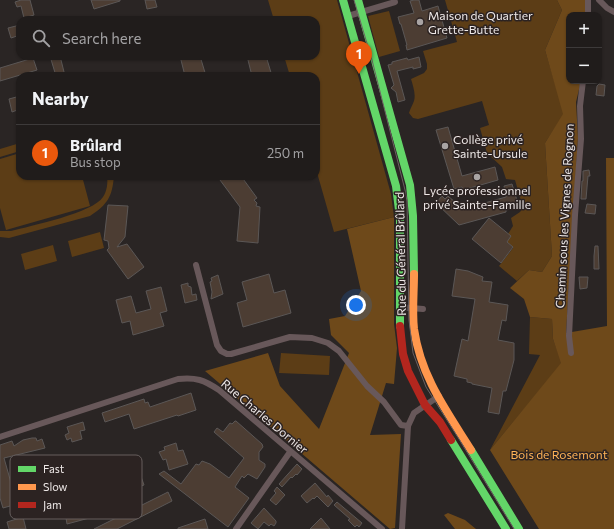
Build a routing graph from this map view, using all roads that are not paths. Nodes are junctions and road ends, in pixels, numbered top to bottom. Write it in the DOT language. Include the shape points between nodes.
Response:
graph roads {
  1 [pos="343,0"];
  2 [pos="358,0"];
  3 [pos="588,0"];
  4 [pos="599,0"];
  5 [pos="395,2"];
  6 [pos="362,12"];
  7 [pos="588,12"];
  8 [pos="614,12"];
  9 [pos="348,16"];
  10 [pos="583,84"];
  11 [pos="196,265"];
  12 [pos="399,307"];
  13 [pos="413,308"];
  14 [pos="423,309"];
  15 [pos="571,353"];
  16 [pos="439,396"];
  17 [pos="425,405"];
  18 [pos="408,426"];
  19 [pos="0,437"];
  20 [pos="290,452"];
  21 [pos="236,529"];
  22 [pos="382,529"];
  23 [pos="402,529"];
  24 [pos="506,529"];
  25 [pos="519,529"];
  1 -- 9 [label="main road, Rue du Général Brûlard"];
  2 -- 6 [label="main road, Rue du Général Brûlard"];
  3 -- 7 [label="street"];
  4 -- 8 [label="street"];
  5 -- 6 [label="street"];
  6 -- 9 [label="street"];
  6 -- 13 [label="main road, Rue du Général Brûlard" via="411,191"];
  9 -- 12 [label="main road, Rue du Général Brûlard" via="396,186 400,218"];
  10 -- 15 [label="street, Chemin sous les Vignes de Rognon" via="568,336"];
  11 -- 18 [label="street" via="217,345 221,351 231,354 290,337 312,338 328,343 384,402 401,425"];
  12 -- 13 [label="street"];
  12 -- 17 [label="main road, Rue du Général Brûlard" via="403,354 408,371"];
  13 -- 14 [label="street"];
  13 -- 16 [label="main road, Rue du Général Brûlard" via="420,361"];
  16 -- 17 [label="street"];
  16 -- 25 [label="main road, Rue du Général Brûlard"];
  17 -- 18 [label="street" via="414,414"];
  17 -- 24 [label="main road, Rue du Général Brûlard" via="440,422"];
  18 -- 23 [label="street"];
  19 -- 20 [label="street, Rue Charles Dornier" via="178,379 188,378 208,383"];
  20 -- 21 [label="street"];
  20 -- 22 [label="street, Rue Charles Dornier"];
}
